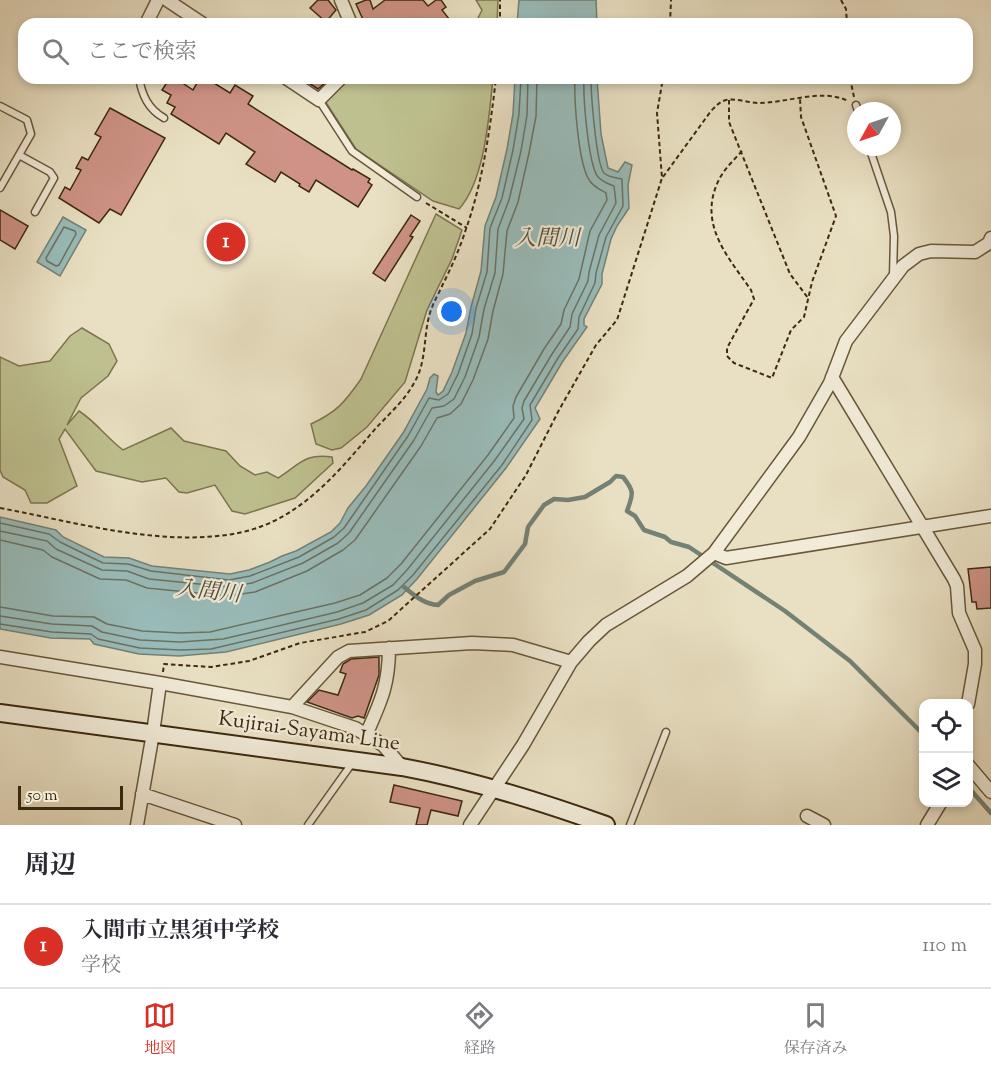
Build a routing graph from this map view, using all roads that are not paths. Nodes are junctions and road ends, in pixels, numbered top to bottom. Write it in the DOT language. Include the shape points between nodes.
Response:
graph roads {
  1 [pos="158,0"];
  2 [pos="167,0"];
  3 [pos="341,0"];
  4 [pos="149,18"];
  5 [pos="194,18"];
  6 [pos="348,18"];
  7 [pos="141,84"];
  8 [pos="295,84"];
  9 [pos="335,84"];
  10 [pos="319,100"];
  11 [pos="0,106"];
  12 [pos="164,118"];
  13 [pos="19,155"];
  14 [pos="873,156"];
  15 [pos="0,188"];
  16 [pos="417,197"];
  17 [pos="35,212"];
  18 [pos="991,238"];
  19 [pos="893,277"];
  20 [pos="832,376"];
  21 [pos="991,516"];
  22 [pos="923,527"];
  23 [pos="714,553"];
  24 [pos="389,648"];
  25 [pos="0,657"];
  26 [pos="571,662"];
  27 [pos="160,682"];
  28 [pos="969,699"];
  29 [pos="292,707"];
  30 [pos="0,713"];
  31 [pos="666,732"];
  32 [pos="153,733"];
  33 [pos="366,735"];
  34 [pos="354,761"];
  35 [pos="402,767"];
  36 [pos="973,770"];
  37 [pos="494,788"];
  38 [pos="991,792"];
  39 [pos="142,794"];
  40 [pos="938,807"];
  41 [pos="807,816"];
  42 [pos="137,825"];
  43 [pos="235,825"];
  44 [pos="308,825"];
  45 [pos="470,825"];
  46 [pos="606,825"];
  47 [pos="630,825"];
  48 [pos="824,825"];
  49 [pos="927,825"];
  1 -- 4 [label="street"];
  2 -- 5 [label="street"];
  3 -- 6 [label="street"];
  7 -- 12 [label="lane" via="147,103"];
  8 -- 10 [label="street"];
  9 -- 10 [label="street"];
  10 -- 16 [label="lane" via="352,152"];
  11 -- 13 [label="lane" via="30,123 31,134"];
  13 -- 15 [label="lane"];
  13 -- 17 [label="lane" via="54,178"];
  14 -- 19 [label="lane" via="891,212"];
  18 -- 19 [label="street" via="975,252 919,254"];
  19 -- 20 [label="street" via="846,341"];
  20 -- 22 [label="street"];
  20 -- 23 [label="street" via="800,437"];
  21 -- 22 [label="street"];
  22 -- 23 [label="street" via="726,558"];
  22 -- 28 [label="street" via="957,586 959,613 975,650"];
  23 -- 26 [label="street" via="687,576 606,625"];
  24 -- 26 [label="street" via="513,645"];
  24 -- 29 [label="street" via="349,651 338,657"];
  24 -- 33 [label="street" via="389,674"];
  25 -- 27 [label="street"];
  26 -- 37 [label="street"];
  27 -- 29 [label="street"];
  27 -- 32 [label="street"];
  29 -- 33 [label="street"];
  30 -- 32 [label="main road, Kujirai-Sayama Line"];
  31 -- 47 [label="lane"];
  32 -- 34 [label="main road, Kujirai-Sayama Line"];
  32 -- 39 [label="street"];
  33 -- 35 [label="street" via="383,745"];
  34 -- 35 [label="main road, Kujirai-Sayama Line"];
  34 -- 44 [label="lane"];
  35 -- 37 [label="main road, Kujirai-Sayama Line"];
  36 -- 38 [label="street"];
  37 -- 45 [label="street"];
  37 -- 46 [label="main road, Kujirai-Sayama Line"];
  39 -- 42 [label="street"];
  39 -- 43 [label="street"];
  40 -- 49 [label="street"];
  41 -- 48 [label="street"];
}
